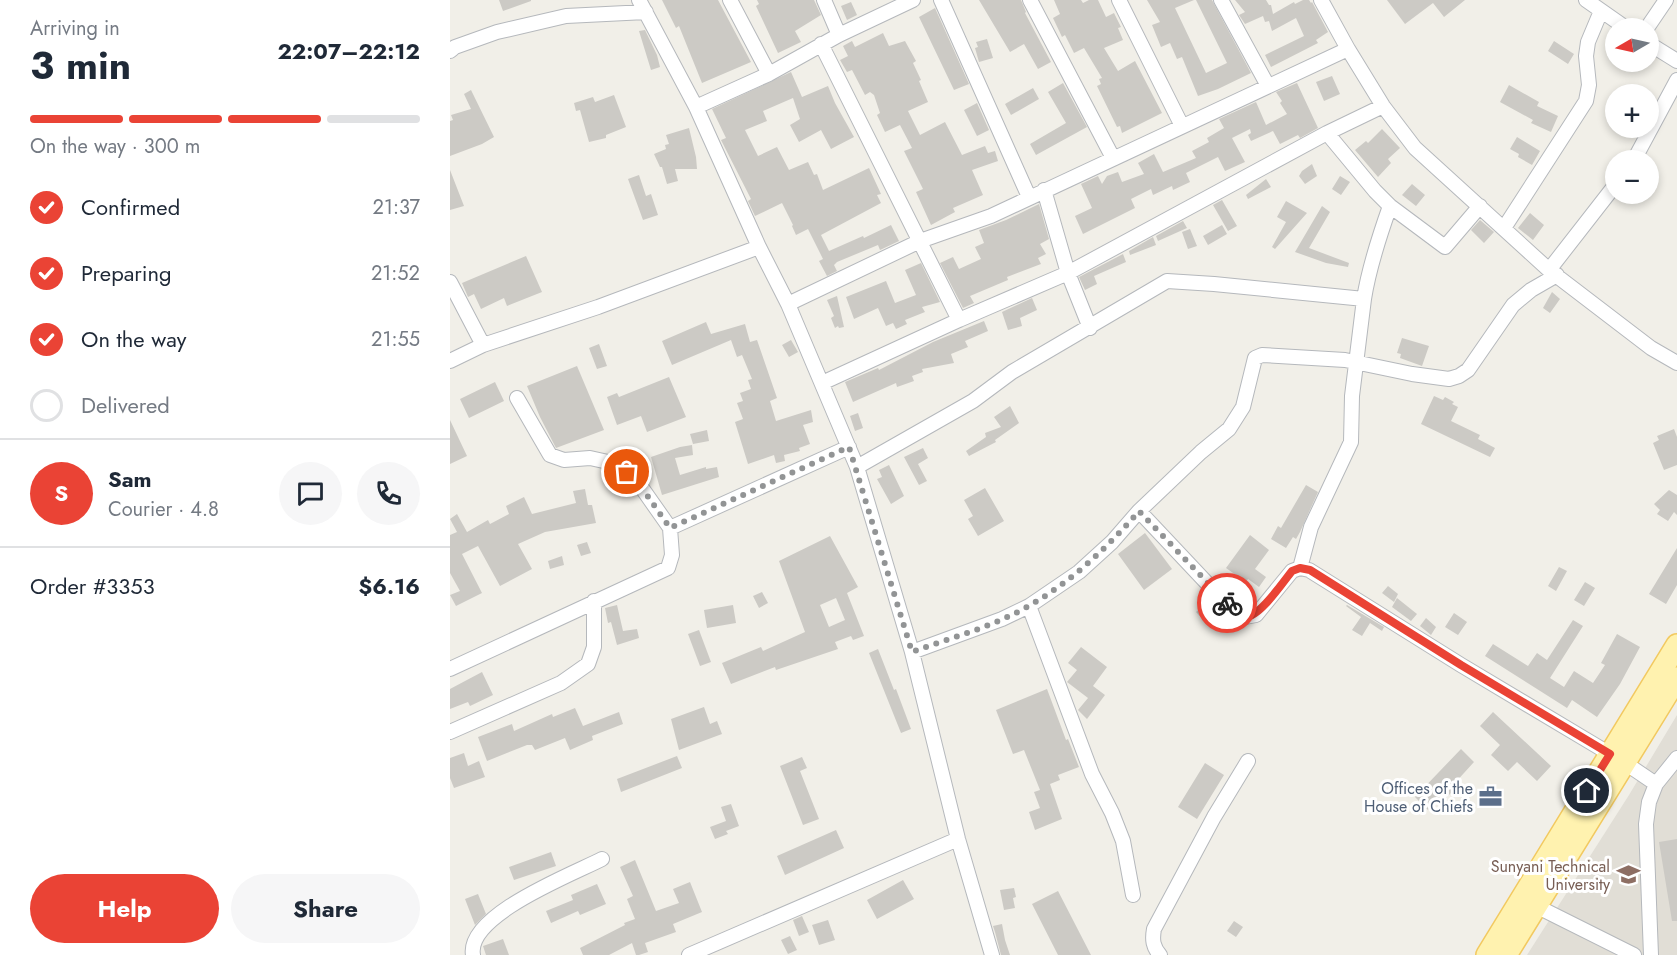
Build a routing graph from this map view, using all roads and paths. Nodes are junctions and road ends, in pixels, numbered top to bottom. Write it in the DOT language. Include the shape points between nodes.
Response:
graph roads {
  1 [pos="730,0"];
  2 [pos="824,0"];
  3 [pos="910,0"];
  4 [pos="941,0"];
  5 [pos="1030,0"];
  6 [pos="1119,0"];
  7 [pos="1221,0"];
  8 [pos="1322,0"];
  9 [pos="1586,0"];
  10 [pos="1666,0"];
  11 [pos="643,6"];
  12 [pos="1601,11"];
  13 [pos="1611,18"];
  14 [pos="1654,18"];
  15 [pos="839,34"];
  16 [pos="821,44"];
  17 [pos="1348,49"];
  18 [pos="1659,50"];
  19 [pos="450,51"];
  20 [pos="1677,61"];
  21 [pos="769,74"];
  22 [pos="1677,80"];
  23 [pos="1268,86"];
  24 [pos="1383,106"];
  25 [pos="696,107"];
  26 [pos="1182,126"];
  27 [pos="1327,133"];
  28 [pos="1639,150"];
  29 [pos="1113,158"];
  30 [pos="1044,190"];
  31 [pos="1029,197"];
  32 [pos="1605,199"];
  33 [pos="1390,206"];
  34 [pos="1480,206"];
  35 [pos="1504,228"];
  36 [pos="920,241"];
  37 [pos="759,247"];
  38 [pos="1553,272"];
  39 [pos="1068,273"];
  40 [pos="450,282"];
  41 [pos="1364,299"];
  42 [pos="788,304"];
  43 [pos="959,320"];
  44 [pos="1090,328"];
  45 [pos="483,345"];
  46 [pos="450,361"];
  47 [pos="1356,362"];
  48 [pos="1677,363"];
  49 [pos="822,383"];
  50 [pos="517,398"];
  51 [pos="849,447"];
  52 [pos="856,467"];
  53 [pos="1139,511"];
  54 [pos="670,528"];
  55 [pos="1300,568"];
  56 [pos="594,601"];
  57 [pos="1029,606"];
  58 [pos="1677,645"];
  59 [pos="912,652"];
  60 [pos="452,662"];
  61 [pos="1677,678"];
  62 [pos="450,732"];
  63 [pos="1677,758"];
  64 [pos="1617,759"];
  65 [pos="1248,761"];
  66 [pos="1656,784"];
  67 [pos="958,839"];
  68 [pos="602,859"];
  69 [pos="1133,895"];
  70 [pos="1536,906"];
  71 [pos="473,955"];
  72 [pos="689,955"];
  73 [pos="992,955"];
  74 [pos="1160,955"];
  75 [pos="1487,955"];
  76 [pos="1506,955"];
  77 [pos="1634,955"];
  78 [pos="1651,955"];
  1 -- 21 [label="street"];
  2 -- 15 [label="street"];
  3 -- 15 [label="street"];
  4 -- 31 [label="street"];
  5 -- 29 [label="street"];
  6 -- 26 [label="street"];
  7 -- 23 [label="street"];
  8 -- 17 [label="street"];
  9 -- 12 [label="street"];
  10 -- 14 [label="street"];
  11 -- 19 [label="street" via="566,16 496,32"];
  11 -- 25 [label="street"];
  12 -- 13 [label="street"];
  12 -- 35 [label="street" via="1588,42 1586,101"];
  15 -- 16 [label="street"];
  16 -- 21 [label="street"];
  16 -- 36 [label="street"];
  17 -- 23 [label="street"];
  17 -- 24 [label="street"];
  18 -- 20 [label="street"];
  21 -- 25 [label="street"];
  22 -- 28 [label="street"];
  23 -- 26 [label="street"];
  24 -- 27 [label="street"];
  24 -- 34 [label="street" via="1415,148"];
  25 -- 37 [label="street"];
  26 -- 29 [label="street"];
  27 -- 33 [label="street"];
  27 -- 39 [label="street"];
  29 -- 30 [label="street"];
  30 -- 31 [label="street"];
  30 -- 39 [label="street"];
  31 -- 36 [label="street" via="991,216"];
  32 -- 38 [label="street"];
  33 -- 34 [label="street" via="1444,247"];
  33 -- 41 [label="street"];
  34 -- 35 [label="street"];
  35 -- 38 [label="street"];
  36 -- 42 [label="street"];
  36 -- 43 [label="street"];
  37 -- 42 [label="street"];
  37 -- 45 [label="street"];
  38 -- 47 [label="street" via="1513,305 1468,370 1459,376 1449,379 1412,374"];
  38 -- 48 [label="street" via="1651,348"];
  39 -- 43 [label="street"];
  39 -- 44 [label="street"];
  40 -- 45 [label="street"];
  41 -- 44 [label="street" via="1167,281"];
  41 -- 47 [label="street"];
  42 -- 49 [label="street"];
  43 -- 49 [label="street"];
  44 -- 52 [label="street" via="1012,372 973,401"];
  45 -- 46 [label="street"];
  47 -- 53 [label="street" via="1262,355 1255,358 1243,407 1229,429"];
  47 -- 55 [label="street" via="1350,442 1311,526"];
  49 -- 51 [label="street"];
  50 -- 54 [label="street" via="550,454 564,460 590,458 617,464 637,481"];
  51 -- 52 [label="street"];
  51 -- 54 [label="street"];
  52 -- 59 [label="street"];
  53 -- 55 [label="street" via="1237,615 1256,615 1292,571"];
  53 -- 57 [label="street" via="1079,572"];
  54 -- 56 [label="street" via="672,555 668,568"];
  55 -- 64 [label="street" via="1310,570"];
  56 -- 60 [label="street"];
  56 -- 62 [label="street" via="594,647 588,664 561,683"];
  57 -- 59 [label="street"];
  57 -- 69 [label="street" via="1092,774 1123,840"];
  58 -- 64 [label="main road"];
  59 -- 67 [label="street"];
  61 -- 64 [label="main road"];
  63 -- 66 [label="street"];
  64 -- 66 [label="street"];
  64 -- 70 [label="main road"];
  64 -- 75 [label="main road"];
  65 -- 74 [label="street" via="1154,929 1152,940"];
  66 -- 78 [label="street" via="1646,824"];
  67 -- 72 [label="street"];
  67 -- 73 [label="street"];
  68 -- 71 [label="street" via="512,903 480,933 472,948"];
  70 -- 76 [label="main road"];
  70 -- 77 [label="street"];
}
